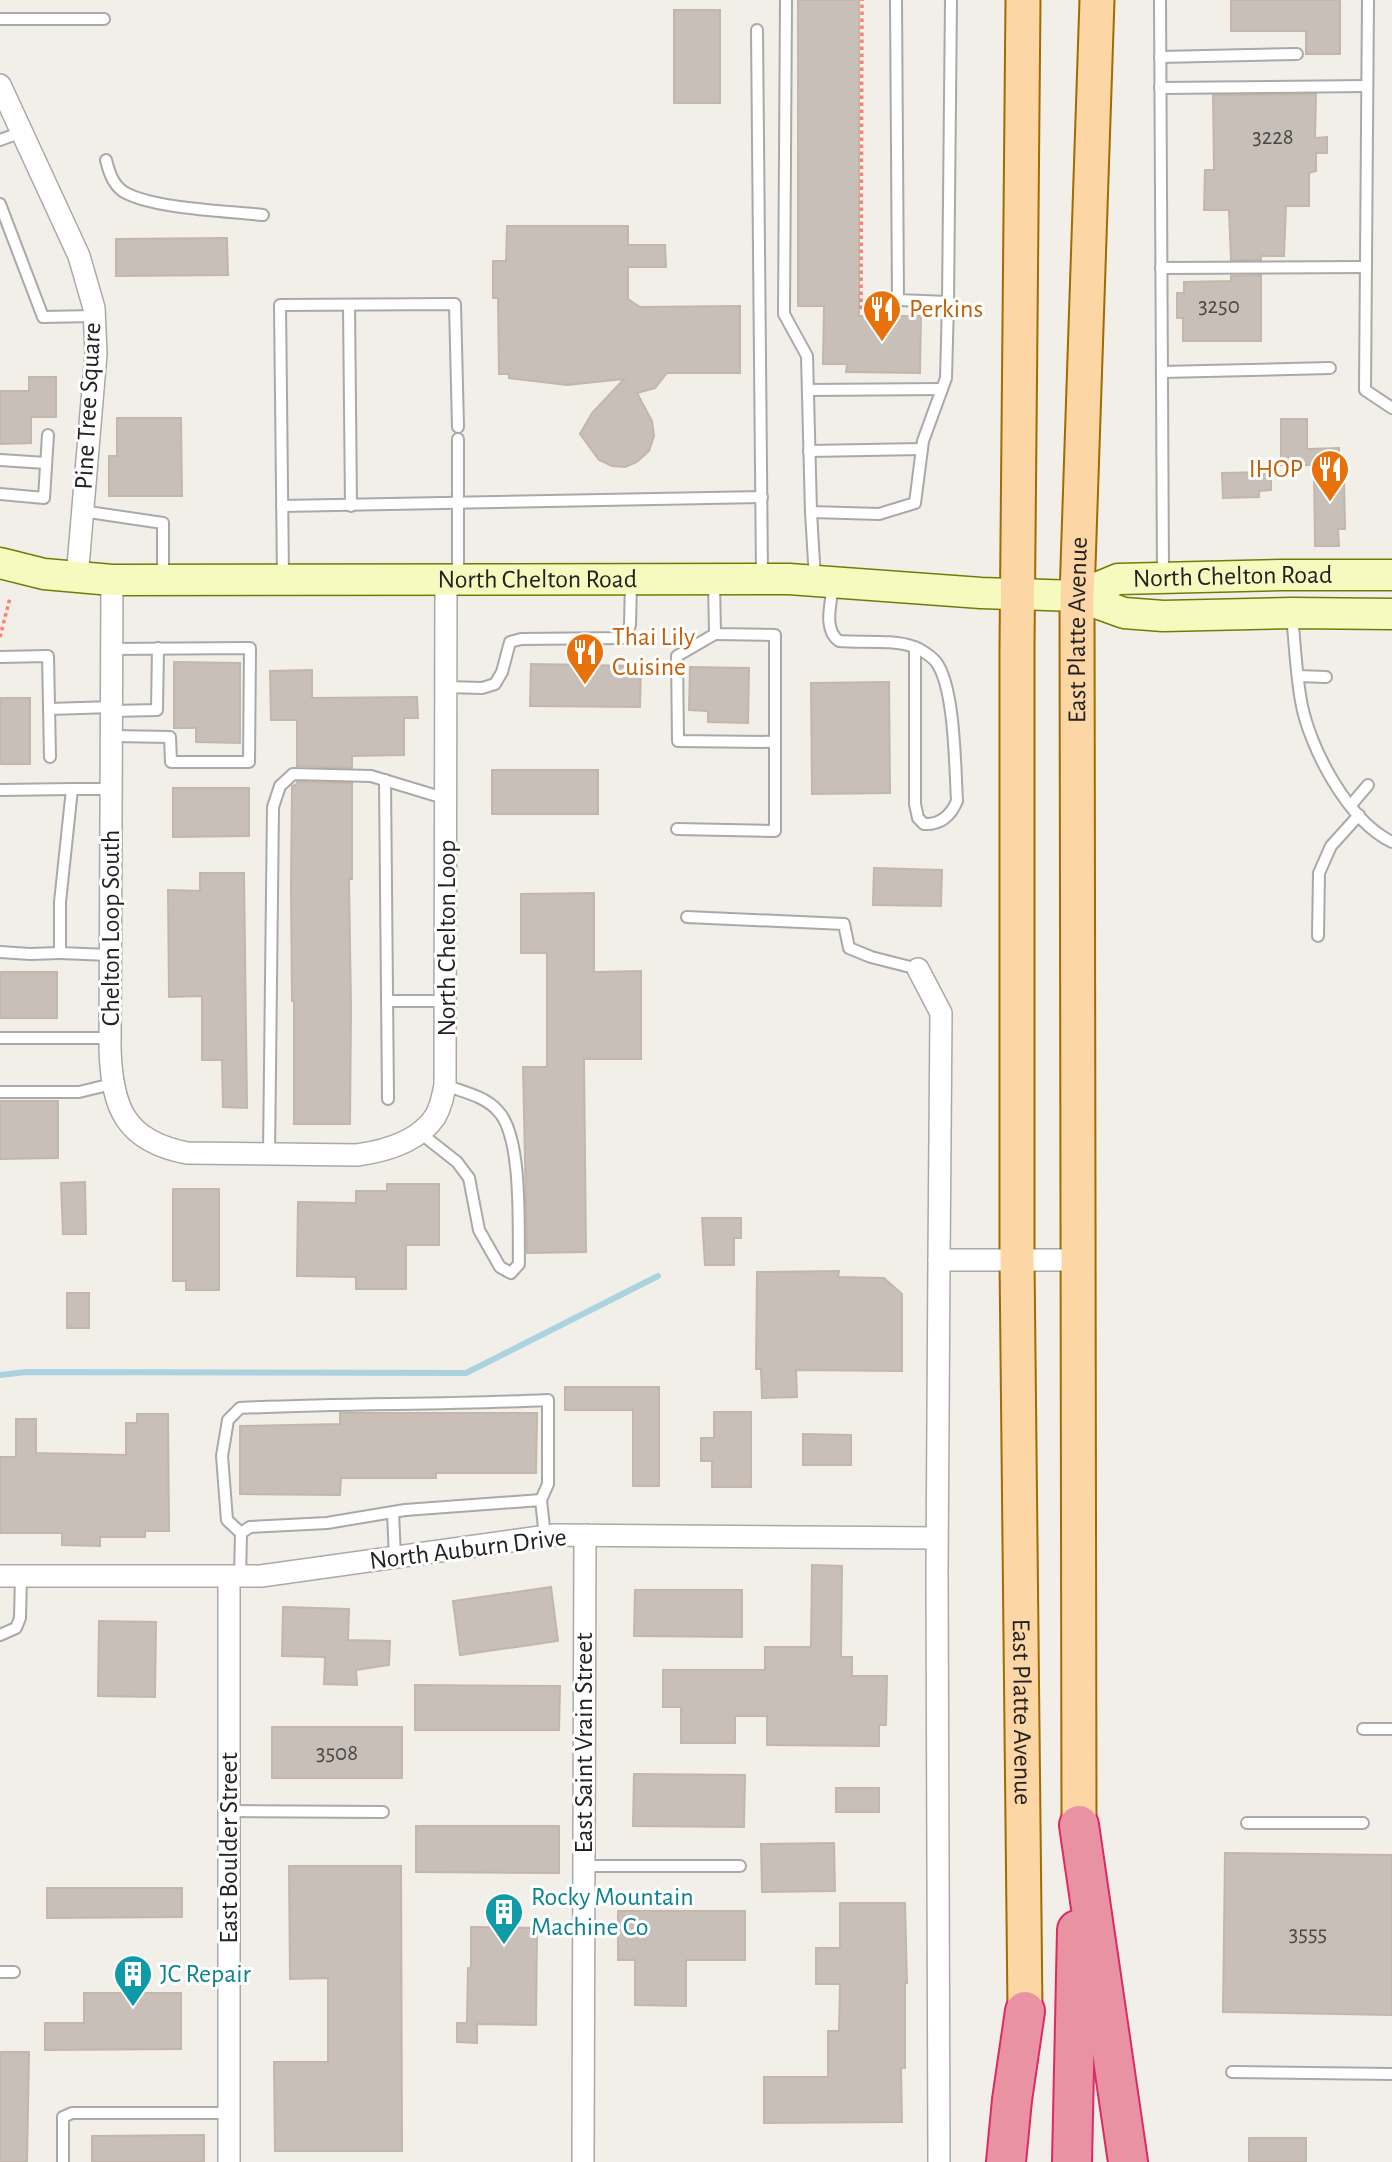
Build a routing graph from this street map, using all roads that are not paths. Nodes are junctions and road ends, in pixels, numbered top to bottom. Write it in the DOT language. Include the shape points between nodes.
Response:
graph roads {
  1 [pos="786,0"];
  2 [pos="896,0"];
  3 [pos="951,0"];
  4 [pos="1023,0"];
  5 [pos="1097,0"];
  6 [pos="1160,0"];
  7 [pos="1368,0"];
  8 [pos="0,19"];
  9 [pos="104,19"];
  10 [pos="757,30"];
  11 [pos="1297,54"];
  12 [pos="1160,57"];
  13 [pos="0,85"];
  14 [pos="1367,86"];
  15 [pos="1160,88"];
  16 [pos="22,132"];
  17 [pos="0,140"];
  18 [pos="106,160"];
  19 [pos="0,204"];
  20 [pos="263,215"];
  21 [pos="1366,267"];
  22 [pos="1161,268"];
  23 [pos="948,302"];
  24 [pos="349,305"];
  25 [pos="94,316"];
  26 [pos="1330,368"];
  27 [pos="1162,372"];
  28 [pos="942,389"];
  29 [pos="808,390"];
  30 [pos="1392,408"];
  31 [pos="458,427"];
  32 [pos="48,435"];
  33 [pos="458,439"];
  34 [pos="922,449"];
  35 [pos="809,451"];
  36 [pos="0,460"];
  37 [pos="46,463"];
  38 [pos="0,494"];
  39 [pos="762,497"];
  40 [pos="459,504"];
  41 [pos="282,506"];
  42 [pos="351,506"];
  43 [pos="82,511"];
  44 [pos="811,512"];
  45 [pos="0,563"];
  46 [pos="1392,575"];
  47 [pos="1163,576"];
  48 [pos="76,578"];
  49 [pos="452,579"];
  50 [pos="762,579"];
  51 [pos="113,580"];
  52 [pos="163,580"];
  53 [pos="283,580"];
  54 [pos="631,580"];
  55 [pos="714,580"];
  56 [pos="824,582"];
  57 [pos="1018,595"];
  58 [pos="1077,596"];
  59 [pos="1292,613"];
  60 [pos="1392,614"];
  61 [pos="715,634"];
  62 [pos="915,647"];
  63 [pos="158,648"];
  64 [pos="112,649"];
  65 [pos="0,657"];
  66 [pos="1298,676"];
  67 [pos="1326,677"];
  68 [pos="446,687"];
  69 [pos="49,709"];
  70 [pos="112,709"];
  71 [pos="113,736"];
  72 [pos="775,742"];
  73 [pos="50,757"];
  74 [pos="386,780"];
  75 [pos="1367,785"];
  76 [pos="72,789"];
  77 [pos="111,789"];
  78 [pos="0,790"];
  79 [pos="447,799"];
  80 [pos="1351,805"];
  81 [pos="1359,815"];
  82 [pos="677,829"];
  83 [pos="1392,842"];
  84 [pos="687,917"];
  85 [pos="1318,936"];
  86 [pos="0,952"];
  87 [pos="60,953"];
  88 [pos="110,955"];
  89 [pos="918,969"];
  90 [pos="387,1001"];
  91 [pos="447,1001"];
  92 [pos="0,1038"];
  93 [pos="110,1038"];
  94 [pos="113,1084"];
  95 [pos="445,1085"];
  96 [pos="0,1092"];
  97 [pos="388,1100"];
  98 [pos="419,1132"];
  99 [pos="269,1155"];
  100 [pos="939,1260"];
  101 [pos="1017,1260"];
  102 [pos="1078,1260"];
  103 [pos="541,1500"];
  104 [pos="393,1512"];
  105 [pos="241,1533"];
  106 [pos="585,1535"];
  107 [pos="545,1537"];
  108 [pos="937,1538"];
  109 [pos="395,1558"];
  110 [pos="10,1576"];
  111 [pos="234,1577"];
  112 [pos="0,1635"];
  113 [pos="1363,1729"];
  114 [pos="1392,1729"];
  115 [pos="229,1811"];
  116 [pos="383,1812"];
  117 [pos="1247,1823"];
  118 [pos="1363,1823"];
  119 [pos="1079,1825"];
  120 [pos="584,1866"];
  121 [pos="740,1866"];
  122 [pos="0,1972"];
  123 [pos="15,1972"];
  124 [pos="1025,2011"];
  125 [pos="1232,2072"];
  126 [pos="1392,2074"];
  127 [pos="229,2113"];
  128 [pos="63,2162"];
  129 [pos="229,2162"];
  130 [pos="583,2162"];
  131 [pos="939,2162"];
  132 [pos="1006,2162"];
  133 [pos="1025,2162"];
  134 [pos="1072,2162"];
  135 [pos="1128,2162"];
  1 -- 29 [label="lane" via="784,314 807,356"];
  2 -- 23 [label="lane" via="898,300"];
  3 -- 23 [label="lane"];
  4 -- 57 [label="main road, East Platte Avenue"];
  5 -- 58 [label="main road, East Platte Avenue"];
  6 -- 12 [label="lane"];
  7 -- 14 [label="lane"];
  8 -- 9 [label="lane"];
  10 -- 39 [label="lane"];
  11 -- 12 [label="lane"];
  12 -- 15 [label="lane"];
  13 -- 16 [label="street, Pine Tree Square"];
  14 -- 15 [label="lane"];
  14 -- 21 [label="lane"];
  15 -- 22 [label="lane"];
  16 -- 17 [label="lane"];
  16 -- 25 [label="street, Pine Tree Square" via="79,256"];
  18 -- 20 [label="lane" via="115,183 139,197"];
  19 -- 25 [label="lane" via="43,317"];
  21 -- 22 [label="lane"];
  21 -- 30 [label="lane" via="1365,390"];
  22 -- 27 [label="lane"];
  23 -- 28 [label="lane"];
  24 -- 31 [label="lane" via="455,304"];
  24 -- 41 [label="lane" via="280,305"];
  24 -- 42 [label="lane"];
  25 -- 43 [label="street, Pine Tree Square" via="96,354"];
  26 -- 27 [label="lane"];
  27 -- 47 [label="lane"];
  28 -- 29 [label="lane"];
  28 -- 34 [label="lane"];
  29 -- 35 [label="lane"];
  32 -- 37 [label="lane"];
  33 -- 40 [label="lane"];
  34 -- 35 [label="lane"];
  34 -- 44 [label="lane" via="915,503 878,514"];
  35 -- 44 [label="lane"];
  36 -- 37 [label="lane"];
  37 -- 38 [label="lane" via="44,498"];
  39 -- 40 [label="lane"];
  39 -- 50 [label="lane"];
  40 -- 42 [label="lane"];
  40 -- 49 [label="lane"];
  41 -- 42 [label="lane"];
  41 -- 53 [label="lane"];
  43 -- 48 [label="street, Pine Tree Square"];
  43 -- 52 [label="lane" via="163,523"];
  44 -- 56 [label="lane"];
  45 -- 48 [label="main road, North Chelton Road"];
  46 -- 47 [label="main road, North Chelton Road"];
  47 -- 58 [label="main road, North Chelton Road" via="1118,579"];
  48 -- 51 [label="main road, North Chelton Road"];
  49 -- 53 [label="main road, North Chelton Road"];
  49 -- 54 [label="main road, North Chelton Road"];
  49 -- 68 [label="street, North Chelton Loop"];
  50 -- 55 [label="main road, North Chelton Road"];
  50 -- 56 [label="main road, North Chelton Road"];
  51 -- 52 [label="main road, North Chelton Road"];
  51 -- 64 [label="street, Chelton Loop South"];
  52 -- 53 [label="main road, North Chelton Road"];
  54 -- 55 [label="main road, North Chelton Road"];
  54 -- 68 [label="lane" via="630,625 625,638 510,642 495,684"];
  55 -- 61 [label="lane"];
  56 -- 57 [label="main road, North Chelton Road"];
  56 -- 62 [label="lane" via="834,638"];
  57 -- 58 [label="main road, North Chelton Road"];
  57 -- 101 [label="main road, East Platte Avenue"];
  58 -- 59 [label="main road, North Chelton Road" via="1124,613"];
  58 -- 102 [label="main road, East Platte Avenue"];
  59 -- 60 [label="main road, North Chelton Road"];
  59 -- 66 [label="lane"];
  61 -- 72 [label="lane" via="775,635"];
  61 -- 72 [label="lane" via="677,656 678,741"];
  62 -- 62 [label="lane" via="915,804 918,818 931,825 944,820 957,801 950,716 936,662"];
  63 -- 64 [label="lane"];
  63 -- 70 [label="lane" via="157,710"];
  63 -- 71 [label="lane" via="250,648 250,762 171,762 170,737"];
  64 -- 70 [label="street, Chelton Loop South"];
  65 -- 69 [label="lane" via="48,656"];
  66 -- 67 [label="lane"];
  66 -- 80 [label="lane" via="1307,726"];
  68 -- 79 [label="street, North Chelton Loop"];
  69 -- 70 [label="lane"];
  69 -- 73 [label="lane"];
  70 -- 71 [label="street, Chelton Loop South"];
  71 -- 77 [label="street, Chelton Loop South"];
  72 -- 82 [label="lane" via="775,831"];
  74 -- 79 [label="lane"];
  74 -- 90 [label="lane"];
  74 -- 99 [label="lane" via="293,774 280,786 273,807"];
  75 -- 80 [label="lane"];
  76 -- 77 [label="lane"];
  76 -- 78 [label="lane"];
  76 -- 87 [label="lane" via="60,902"];
  77 -- 88 [label="street, Chelton Loop South"];
  79 -- 91 [label="street, North Chelton Loop"];
  80 -- 81 [label="lane"];
  81 -- 83 [label="lane"];
  81 -- 85 [label="lane" via="1331,846 1319,873"];
  84 -- 89 [label="lane" via="844,924 849,948"];
  86 -- 87 [label="lane"];
  87 -- 88 [label="lane"];
  88 -- 93 [label="street, Chelton Loop South"];
  89 -- 100 [label="street" via="941,1013"];
  90 -- 91 [label="lane"];
  90 -- 97 [label="lane"];
  91 -- 95 [label="street, North Chelton Loop"];
  92 -- 93 [label="lane"];
  93 -- 94 [label="street, Chelton Loop South"];
  94 -- 96 [label="lane" via="79,1092"];
  94 -- 99 [label="street, Chelton Loop South" via="120,1108 134,1129 166,1149"];
  95 -- 98 [label="street, North Chelton Loop" via="435,1117"];
  95 -- 98 [label="lane" via="484,1100 500,1112 510,1135 516,1165 519,1264 511,1273 500,1266 479,1230 468,1178 457,1162"];
  98 -- 99 [label="street, North Chelton Loop" via="376,1153"];
  100 -- 101 [label="street"];
  100 -- 108 [label="street"];
  101 -- 102 [label="street"];
  101 -- 124 [label="main road, East Platte Avenue"];
  102 -- 119 [label="main road, East Platte Avenue"];
  103 -- 104 [label="lane"];
  103 -- 105 [label="lane" via="548,1484 548,1400 240,1408 228,1420 222,1456 227,1520"];
  103 -- 107 [label="lane"];
  104 -- 105 [label="lane" via="327,1523 250,1527"];
  104 -- 109 [label="lane"];
  105 -- 111 [label="lane"];
  106 -- 107 [label="street, North Auburn Drive"];
  106 -- 108 [label="street, North Auburn Drive"];
  106 -- 120 [label="street, East Saint Vrain Street"];
  107 -- 109 [label="street, North Auburn Drive"];
  108 -- 131 [label="street"];
  109 -- 111 [label="street, North Auburn Drive"];
  110 -- 111 [label="street, North Auburn Drive"];
  110 -- 112 [label="lane" via="20,1618 16,1628"];
  111 -- 115 [label="street, East Boulder Street"];
  113 -- 114 [label="lane"];
  115 -- 116 [label="lane"];
  115 -- 127 [label="street, East Boulder Street"];
  117 -- 118 [label="lane"];
  119 -- 134 [label="highway, East Platte Avenue"];
  119 -- 135 [label="highway"];
  120 -- 121 [label="lane"];
  120 -- 130 [label="street, East Saint Vrain Street"];
  122 -- 123 [label="lane"];
  124 -- 132 [label="highway"];
  124 -- 133 [label="highway, East Platte Avenue"];
  125 -- 126 [label="lane"];
  127 -- 128 [label="lane" via="72,2113 63,2117"];
  127 -- 129 [label="street, East Boulder Street"];
}
